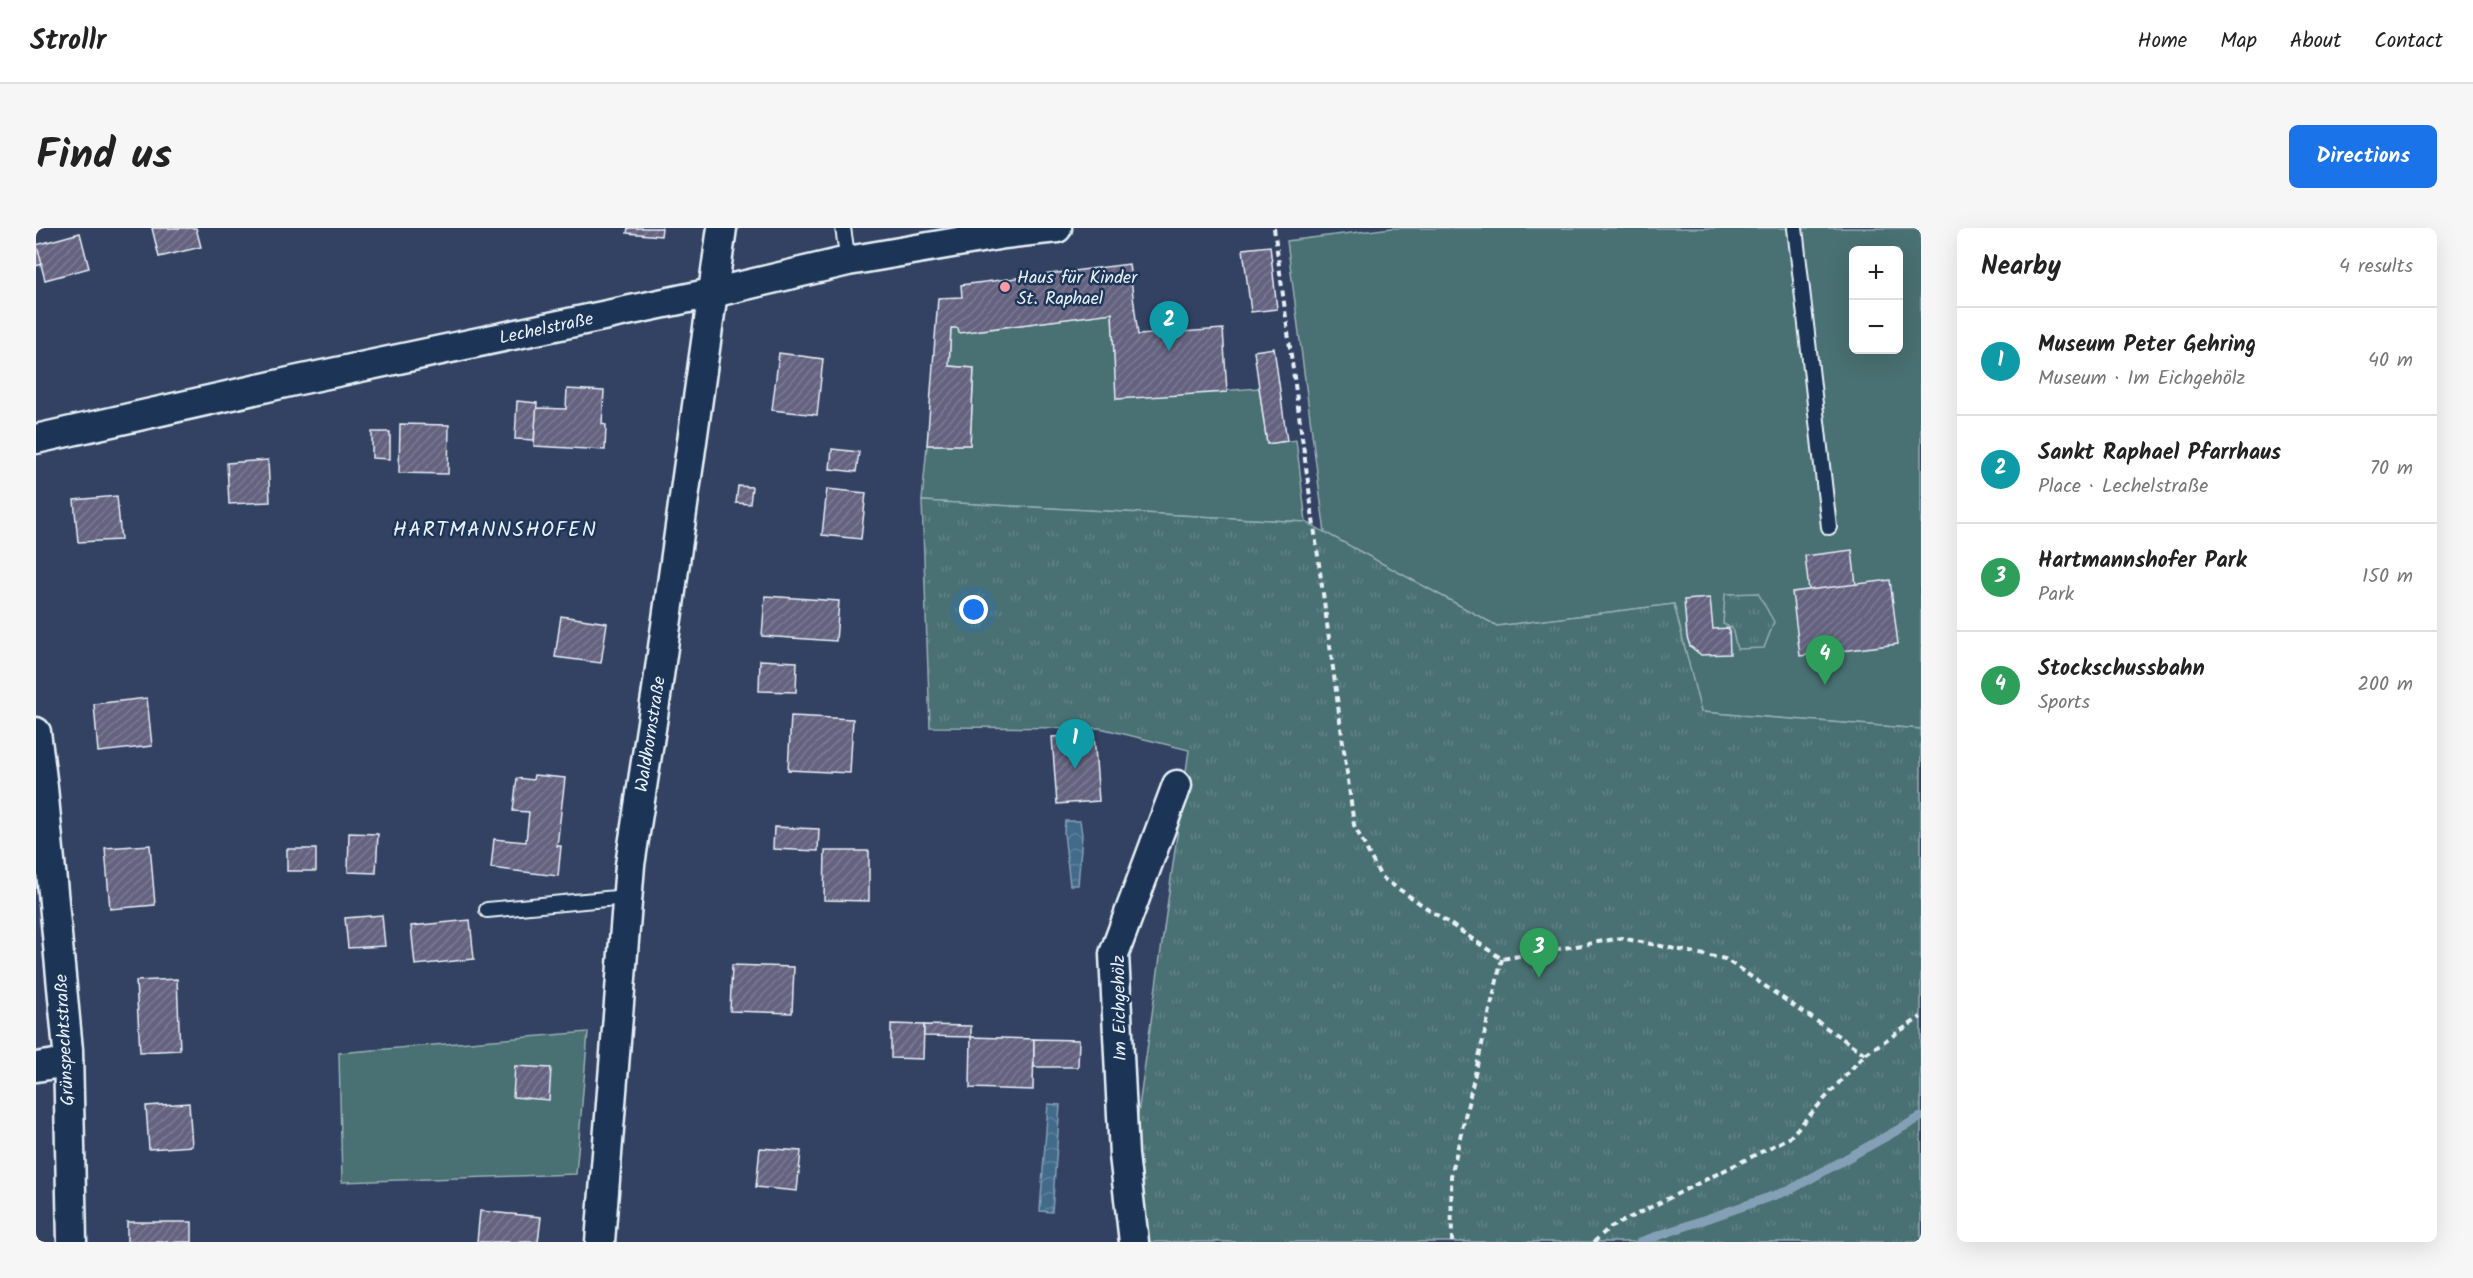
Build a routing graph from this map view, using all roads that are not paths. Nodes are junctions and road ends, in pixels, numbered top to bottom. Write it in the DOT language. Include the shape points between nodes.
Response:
graph roads {
  1 [pos="722,228"];
  2 [pos="843,228"];
  3 [pos="1057,228"];
  4 [pos="1795,228"];
  5 [pos="980,233"];
  6 [pos="848,261"];
  7 [pos="712,293"];
  8 [pos="36,439"];
  9 [pos="1829,527"];
  10 [pos="36,732"];
  11 [pos="1177,785"];
  12 [pos="627,897"];
  13 [pos="487,910"];
  14 [pos="68,1062"];
  15 [pos="36,1066"];
  16 [pos="72,1242"];
  17 [pos="600,1242"];
  18 [pos="1134,1242"];
  1 -- 7 [label="street, Waldhornstraße"];
  2 -- 6 [label="lane"];
  3 -- 5 [label="street, Lechelstraße"];
  4 -- 9 [label="lane"];
  5 -- 6 [label="street, Lechelstraße"];
  6 -- 7 [label="street, Lechelstraße"];
  7 -- 8 [label="street, Lechelstraße"];
  7 -- 12 [label="street, Waldhornstraße"];
  10 -- 14 [label="street, Grünspechtstraße"];
  11 -- 18 [label="street, Im Eichgehölz" via="1114,954 1124,1155"];
  12 -- 13 [label="lane"];
  12 -- 17 [label="street, Waldhornstraße"];
  14 -- 15 [label="street"];
  14 -- 16 [label="street, Grünspechtstraße"];
}
